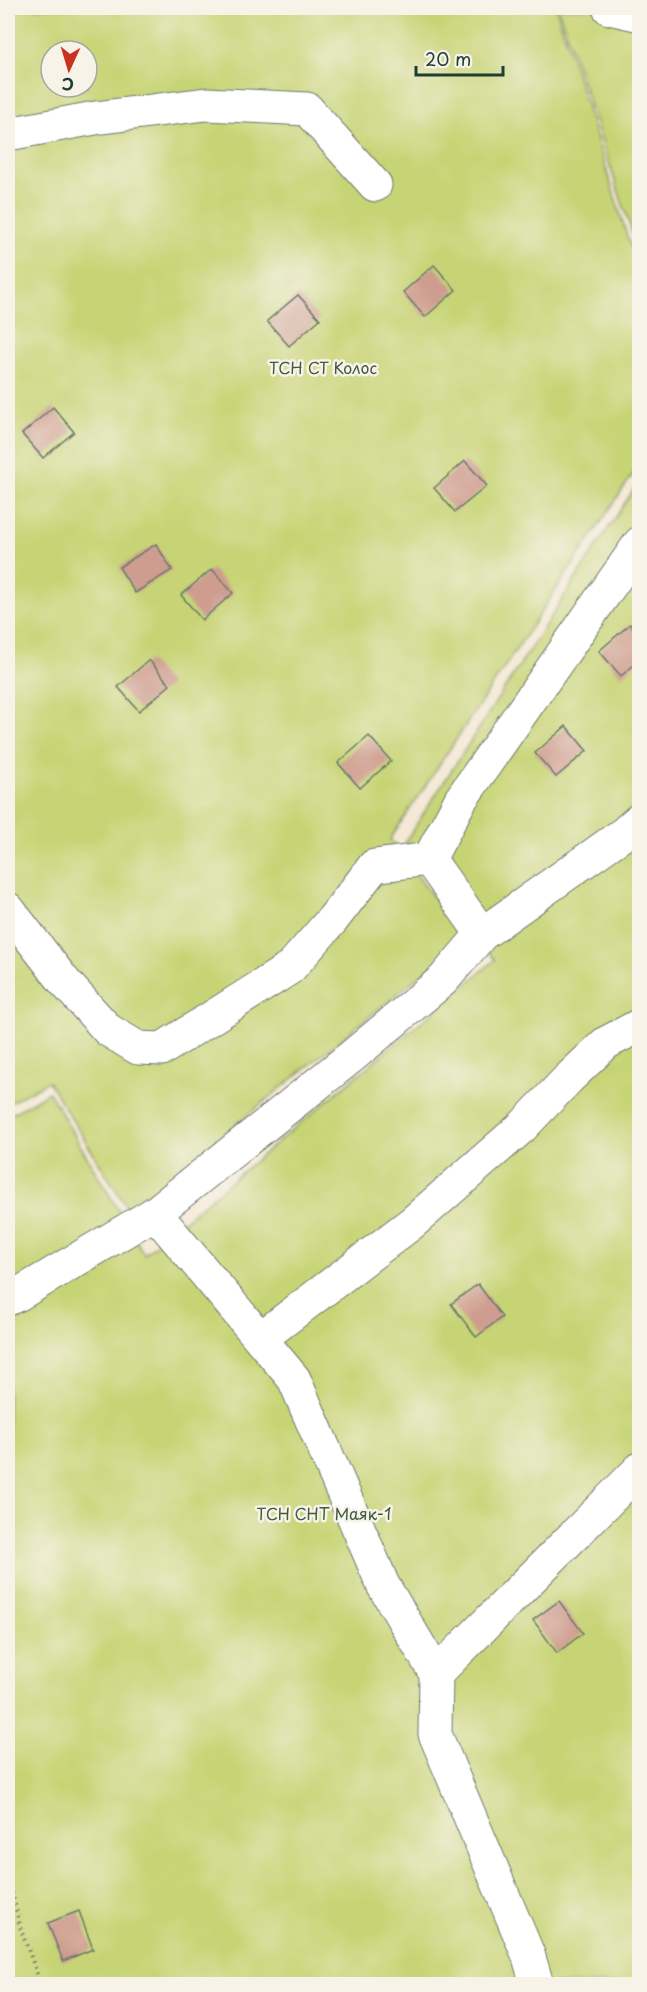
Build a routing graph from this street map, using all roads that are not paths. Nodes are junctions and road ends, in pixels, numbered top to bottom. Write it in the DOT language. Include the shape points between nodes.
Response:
graph roads {
  1 [pos="609,8"];
  2 [pos="639,15"];
  3 [pos="8,134"];
  4 [pos="375,185"];
  5 [pos="639,543"];
  6 [pos="639,819"];
  7 [pos="429,860"];
  8 [pos="8,909"];
  9 [pos="482,934"];
  10 [pos="639,1025"];
  11 [pos="155,1213"];
  12 [pos="8,1299"];
  13 [pos="261,1338"];
  14 [pos="639,1469"];
  15 [pos="436,1674"];
  16 [pos="537,1984"];
  1 -- 2 [label="lane"];
  3 -- 4 [label="lane" via="207,104 307,109"];
  5 -- 7 [label="lane" via="461,799"];
  6 -- 9 [label="lane"];
  7 -- 8 [label="lane" via="374,866 290,968 162,1049 138,1048 108,1030"];
  7 -- 9 [label="lane"];
  9 -- 11 [label="lane" via="443,980"];
  10 -- 13 [label="lane" via="606,1043 522,1127 412,1223"];
  11 -- 12 [label="lane"];
  11 -- 13 [label="lane"];
  13 -- 15 [label="lane" via="294,1379 383,1585"];
  14 -- 15 [label="lane"];
  15 -- 16 [label="lane" via="435,1734"];
}
